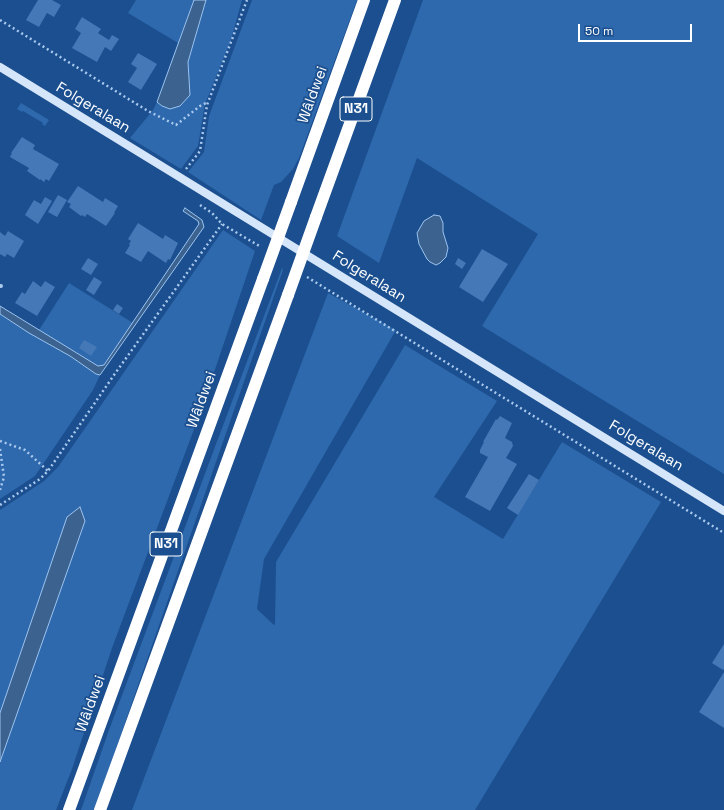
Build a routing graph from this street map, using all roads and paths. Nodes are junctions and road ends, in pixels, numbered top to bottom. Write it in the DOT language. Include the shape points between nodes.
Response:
graph roads {
  1 [pos="248,0"];
  2 [pos="364,0"];
  3 [pos="395,0"];
  4 [pos="0,20"];
  5 [pos="0,67"];
  6 [pos="208,102"];
  7 [pos="181,177"];
  8 [pos="261,248"];
  9 [pos="306,276"];
  10 [pos="0,441"];
  11 [pos="0,449"];
  12 [pos="48,471"];
  13 [pos="0,490"];
  14 [pos="0,505"];
  15 [pos="724,511"];
  16 [pos="724,533"];
  17 [pos="69,810"];
  18 [pos="100,810"];
  1 -- 6 [label="path"];
  2 -- 17 [label="highway, Wâldwei / N31, bridge"];
  3 -- 18 [label="highway, N31, bridge"];
  4 -- 6 [label="path" via="148,111 176,124"];
  5 -- 7 [label="main road, Folgeralaan"];
  6 -- 7 [label="path" via="200,151"];
  7 -- 15 [label="main road, Folgeralaan"];
  8 -- 12 [label="path" via="222,224"];
  9 -- 16 [label="path"];
  10 -- 12 [label="path" via="25,450"];
  11 -- 13 [label="path" via="4,477"];
  12 -- 14 [label="path"];
}
